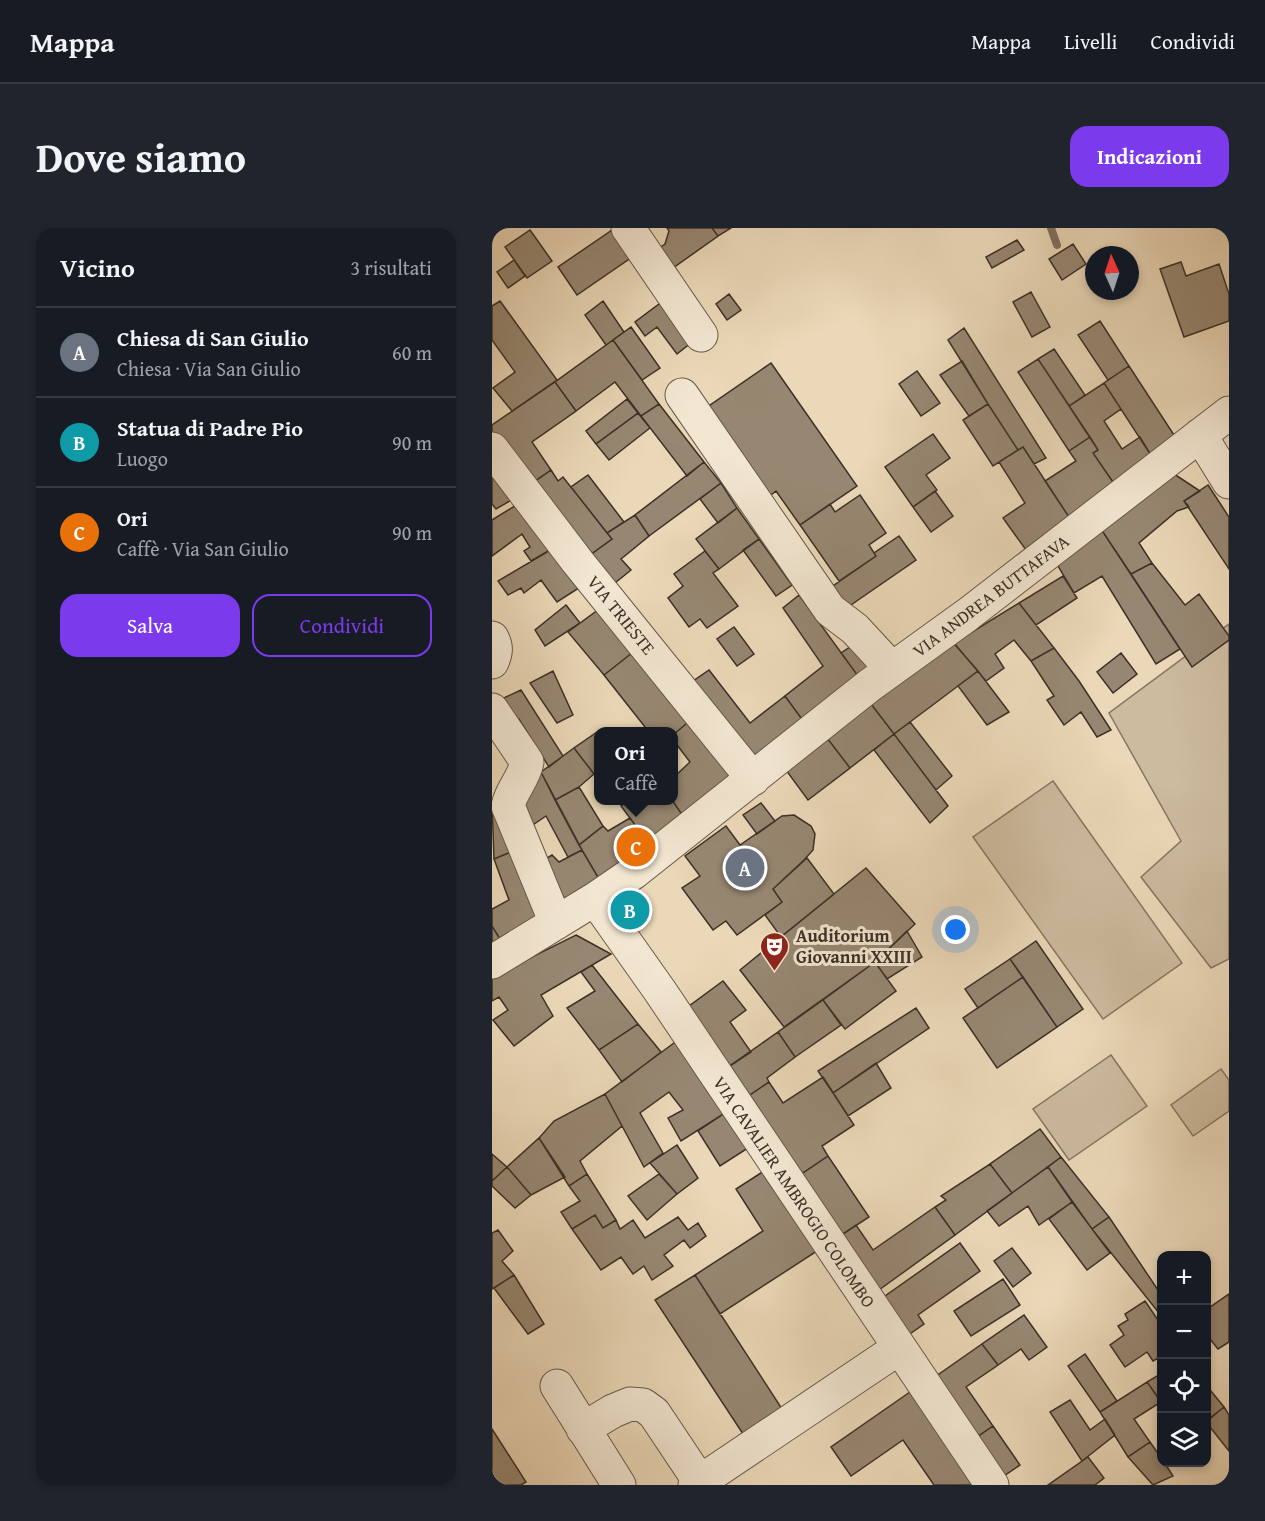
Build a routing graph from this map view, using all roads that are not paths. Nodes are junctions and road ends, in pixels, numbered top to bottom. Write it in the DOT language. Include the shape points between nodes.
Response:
graph roads {
  1 [pos="628,228"];
  2 [pos="701,334"];
  3 [pos="682,395"];
  4 [pos="1229,413"];
  5 [pos="1200,435"];
  6 [pos="492,448"];
  7 [pos="1229,482"];
  8 [pos="492,638"];
  9 [pos="492,662"];
  10 [pos="892,669"];
  11 [pos="492,710"];
  12 [pos="753,779"];
  13 [pos="595,899"];
  14 [pos="556,923"];
  15 [pos="492,962"];
  16 [pos="899,1348"];
  17 [pos="557,1386"];
  18 [pos="583,1429"];
  19 [pos="698,1483"];
  20 [pos="619,1485"];
  21 [pos="992,1485"];
  1 -- 2 [label="street"];
  3 -- 10 [label="street" via="830,610 855,629"];
  4 -- 5 [label="street, VIA ANDREA BUTTAFAVA"];
  5 -- 7 [label="street"];
  5 -- 10 [label="street, VIA ANDREA BUTTAFAVA"];
  6 -- 12 [label="street, VIA TRIESTE" via="577,561"];
  8 -- 9 [label="street" via="496,645"];
  10 -- 12 [label="street, VIA ANDREA BUTTAFAVA"];
  11 -- 14 [label="street" via="527,762 507,806"];
  12 -- 13 [label="street, VIA ANDREA BUTTAFAVA"];
  13 -- 14 [label="street, VIA ANDREA BUTTAFAVA"];
  13 -- 16 [label="street, VIA CAVALIER AMBROGIO COLOMBO"];
  14 -- 15 [label="street, VIA ANDREA BUTTAFAVA"];
  16 -- 19 [label="street"];
  16 -- 21 [label="street, VIA CAVALIER AMBROGIO COLOMBO"];
  17 -- 18 [label="street"];
  18 -- 19 [label="street" via="613,1410 630,1404 643,1405 654,1413"];
  18 -- 20 [label="street"];
}
